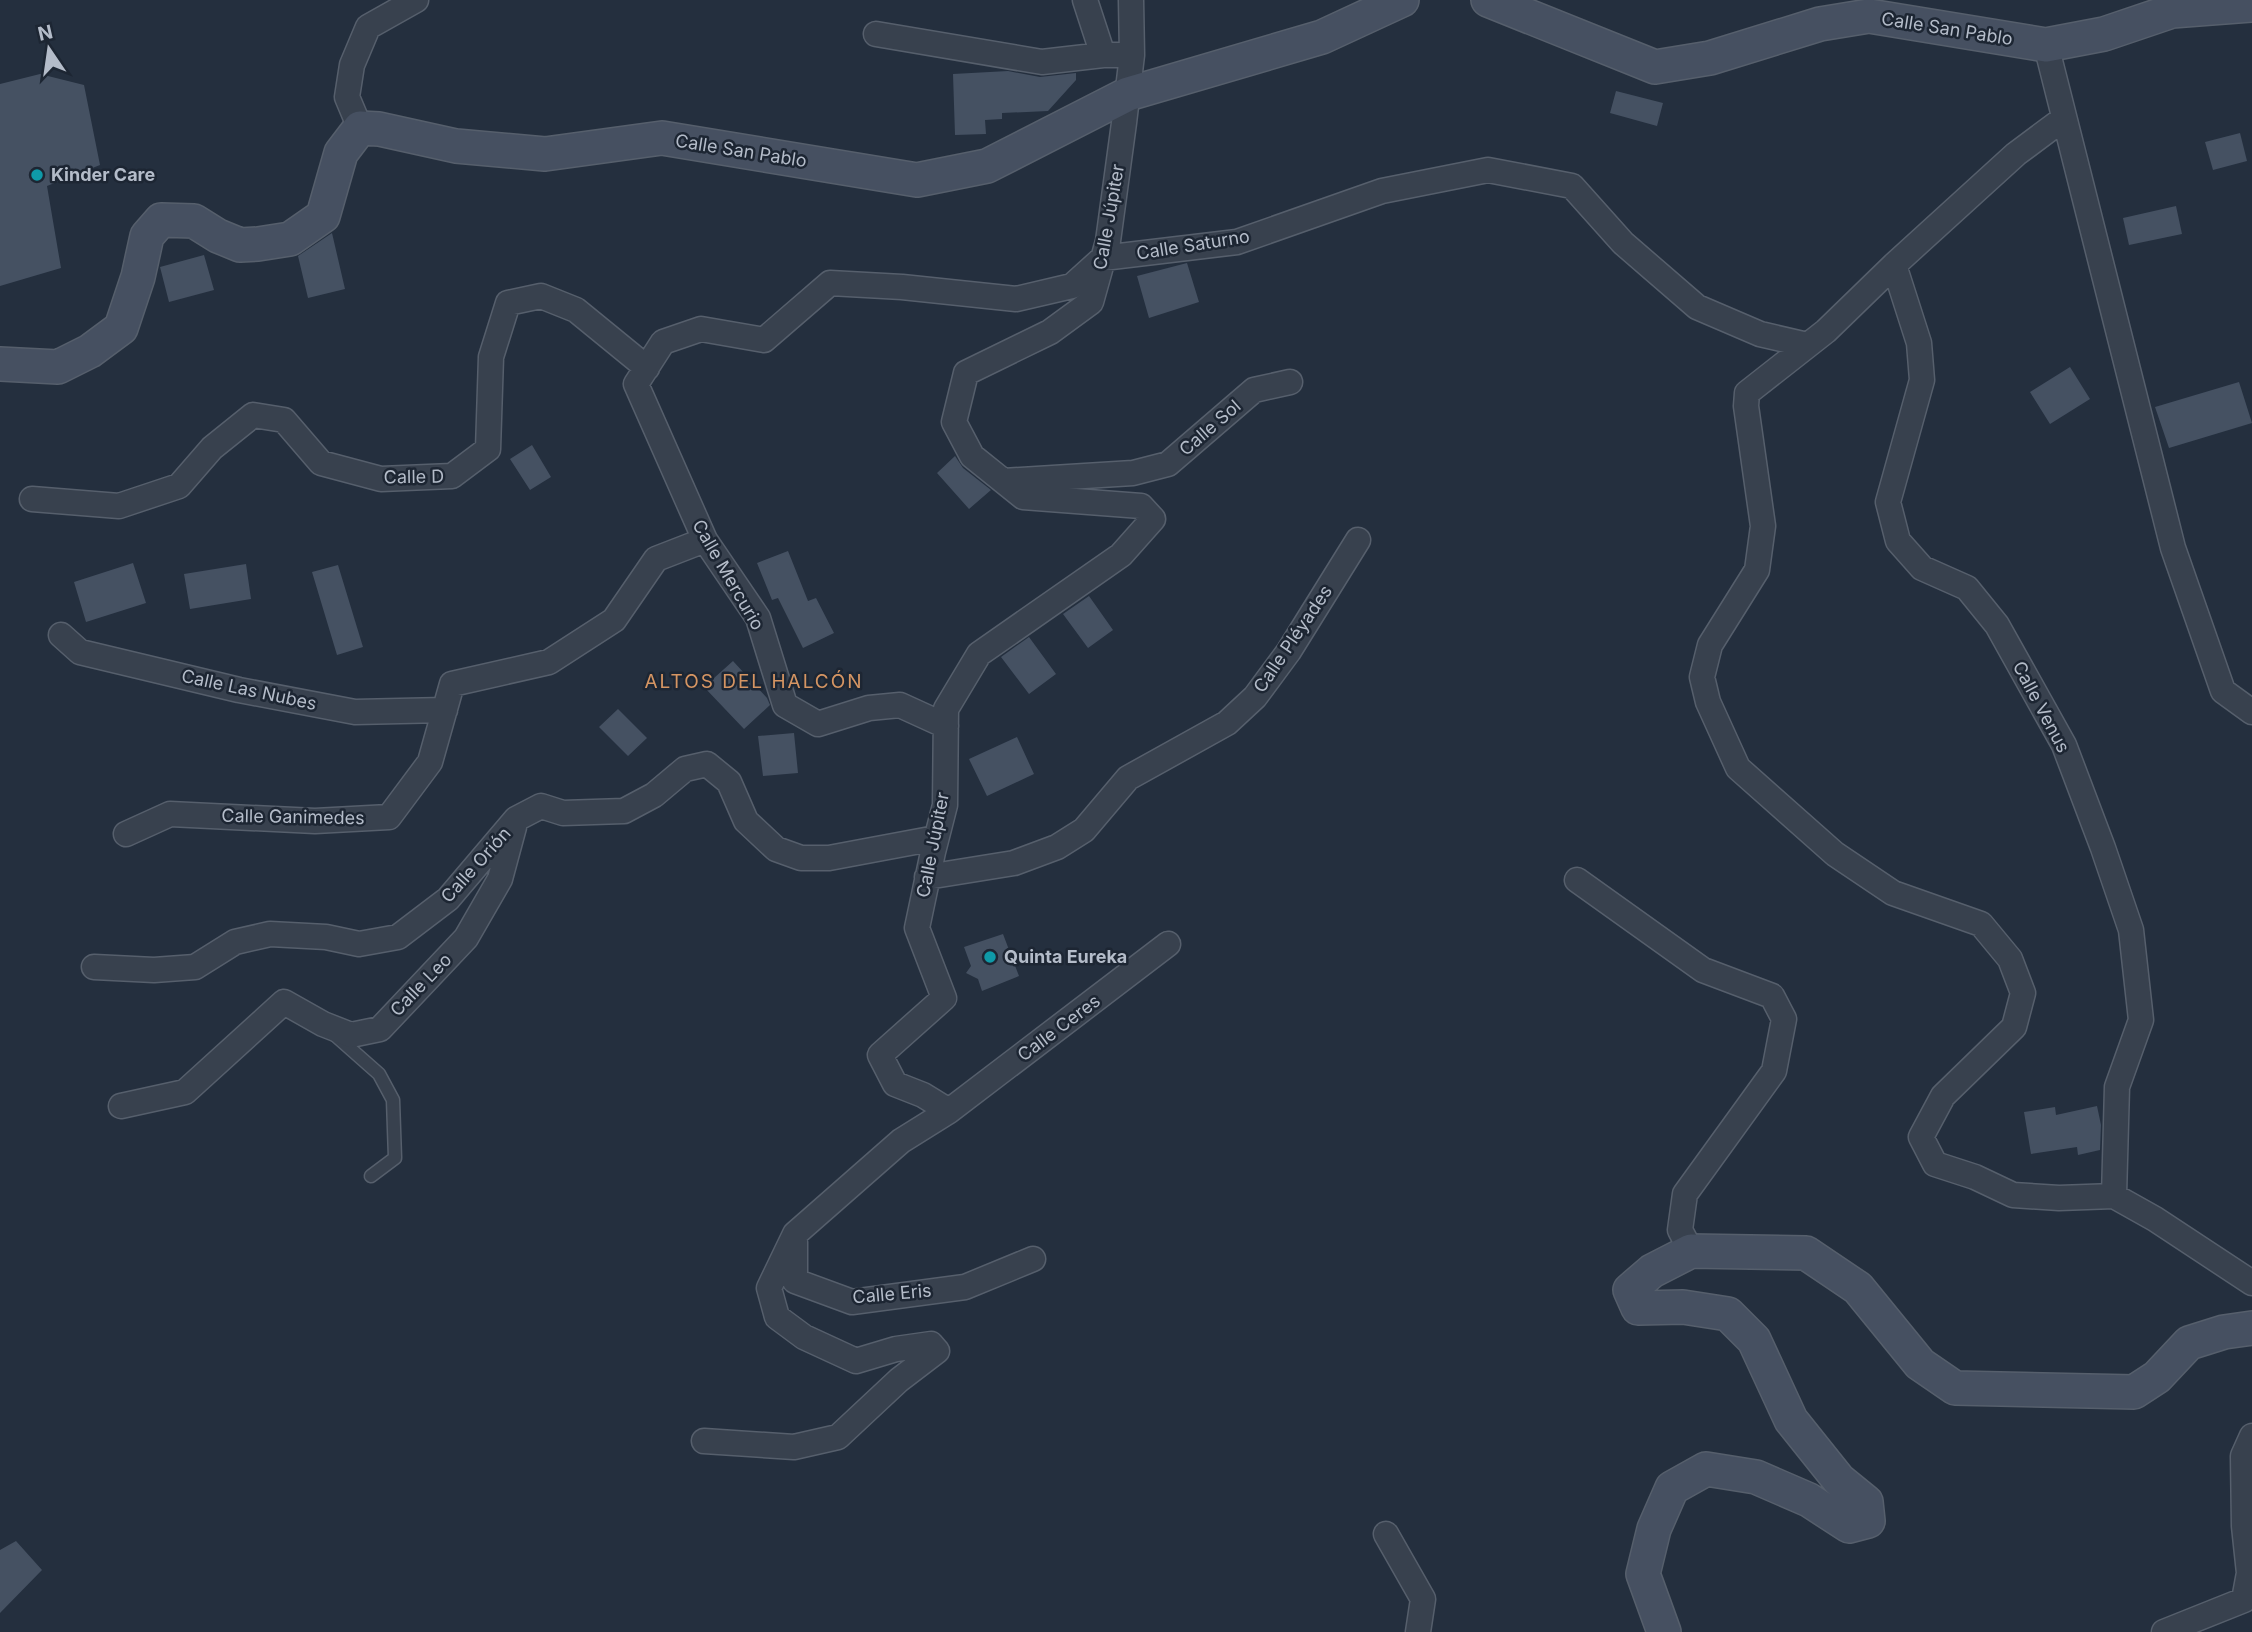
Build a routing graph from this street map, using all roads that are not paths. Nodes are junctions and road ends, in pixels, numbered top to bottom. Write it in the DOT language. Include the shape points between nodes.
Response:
graph roads {
  1 [pos="416,0"];
  2 [pos="1085,0"];
  3 [pos="1132,0"];
  4 [pos="1402,0"];
  5 [pos="1488,0"];
  6 [pos="2252,5"];
  7 [pos="1847,6"];
  8 [pos="1820,24"];
  9 [pos="876,33"];
  10 [pos="2046,45"];
  11 [pos="1103,55"];
  12 [pos="1132,55"];
  13 [pos="1128,94"];
  14 [pos="2063,119"];
  15 [pos="360,128"];
  16 [pos="1103,258"];
  17 [pos="1894,265"];
  18 [pos="1807,345"];
  19 [pos="0,364"];
  20 [pos="647,368"];
  21 [pos="1290,382"];
  22 [pos="1003,481"];
  23 [pos="32,499"];
  24 [pos="705,540"];
  25 [pos="1358,540"];
  26 [pos="61,635"];
  27 [pos="445,710"];
  28 [pos="2252,712"];
  29 [pos="946,726"];
  30 [pos="516,819"];
  31 [pos="126,834"];
  32 [pos="936,838"];
  33 [pos="927,877"];
  34 [pos="1577,880"];
  35 [pos="1168,944"];
  36 [pos="94,967"];
  37 [pos="323,1024"];
  38 [pos="121,1106"];
  39 [pos="949,1111"];
  40 [pos="371,1176"];
  41 [pos="2114,1196"];
  42 [pos="795,1234"];
  43 [pos="1691,1251"];
  44 [pos="1033,1259"];
  45 [pos="2252,1283"];
  46 [pos="2252,1328"];
  47 [pos="2252,1436"];
  48 [pos="704,1441"];
  49 [pos="1386,1534"];
  50 [pos="1418,1632"];
  51 [pos="1664,1632"];
  52 [pos="2164,1632"];
  1 -- 15 [label="street" via="368,27 352,65 346,97"];
  2 -- 11 [label="street"];
  3 -- 12 [label="street, Calle Júpiter"];
  4 -- 13 [label="street, Calle San Pablo" via="1322,37"];
  5 -- 8 [label="street, Calle San Pablo" via="1655,67 1710,58"];
  6 -- 10 [label="street, Calle San Pablo" via="2172,11 2104,34"];
  7 -- 8 [label="lane"];
  8 -- 10 [label="street, Calle San Pablo" via="1870,16"];
  9 -- 11 [label="street" via="1042,62"];
  10 -- 14 [label="street"];
  11 -- 12 [label="street"];
  12 -- 13 [label="street, Calle Júpiter"];
  13 -- 15 [label="street, Calle San Pablo" via="987,166 917,180 662,138 545,154 456,146"];
  13 -- 16 [label="street, Calle Júpiter"];
  14 -- 17 [label="street" via="2016,154"];
  14 -- 28 [label="street" via="2173,548 2223,691"];
  15 -- 19 [label="street" via="341,153 323,216 290,239 240,245 194,221 160,220 147,236 121,328 58,367"];
  16 -- 18 [label="street, Calle Saturno" via="1237,242 1382,191 1488,170 1572,186 1623,243 1697,307 1760,334"];
  16 -- 20 [label="street" via="1072,286 1016,299 830,283 764,340 701,329 663,342"];
  16 -- 22 [label="street, Calle Júpiter" via="1091,302 1051,332 966,373 954,422 972,456"];
  17 -- 18 [label="street"];
  17 -- 41 [label="street, Calle Venus" via="1919,344 1923,380 1888,502 1898,541 1923,568 1967,589 1997,625 2064,745 2131,930 2141,1020 2117,1087"];
  18 -- 41 [label="street" via="1747,393 1763,526 1757,570 1710,645 1702,677 1708,702 1738,768 1835,854 1893,893 1981,923 2010,959 2024,993 2014,1027 1942,1096 1921,1137 1935,1164 2013,1195"];
  20 -- 23 [label="street, Calle D" via="576,310 541,296 508,303 491,357 488,449 452,476 381,479 321,463 284,420 253,415 212,448 179,486 119,506"];
  20 -- 24 [label="street, Calle Mercurio" via="636,384"];
  21 -- 22 [label="street, Calle Sol" via="1254,390 1168,464 1133,474"];
  22 -- 29 [label="street, Calle Júpiter" via="1023,497 1141,506 1153,519 1121,555 979,654 946,709"];
  24 -- 27 [label="street, Calle Ganimedes" via="656,559 614,620 549,662 452,684"];
  24 -- 29 [label="street, Calle Mercurio" via="758,618 785,705 818,724 869,708 900,705"];
  25 -- 33 [label="street, Calle Pléyades" via="1289,651 1255,697 1227,723 1128,778 1084,830 1057,847 1014,863"];
  26 -- 27 [label="street, Calle Las Nubes" via="80,652 252,692 355,712"];
  27 -- 31 [label="street, Calle Ganimedes" via="430,762 389,817 315,821 170,814"];
  29 -- 32 [label="street, Calle Júpiter" via="945,805"];
  30 -- 32 [label="street, Calle Orión" via="541,806 562,813 624,811 654,796 685,769 707,764 729,782 746,821 776,849 801,859"];
  30 -- 36 [label="street, Calle Orión" via="448,899 398,937 359,944 270,934 235,942 195,967"];
  30 -- 37 [label="street, Calle Leo" via="500,879 466,938 380,1029 351,1035"];
  32 -- 33 [label="street, Calle Júpiter"];
  33 -- 39 [label="street, Calle Júpiter" via="917,928 944,998 880,1055 895,1084"];
  34 -- 43 [label="street" via="1703,970 1772,996 1784,1019 1774,1071 1685,1194 1680,1230"];
  35 -- 39 [label="street, Calle Ceres"];
  37 -- 38 [label="street, Calle Leo" via="284,1002 185,1093"];
  37 -- 40 [label="lane" via="379,1074 393,1100 395,1158"];
  39 -- 42 [label="street" via="901,1141"];
  41 -- 45 [label="street"];
  42 -- 44 [label="street, Calle Eris" via="795,1281 852,1301 965,1287"];
  42 -- 48 [label="street" via="769,1288 777,1317 804,1337 856,1361 931,1344 937,1351 838,1437 794,1447"];
  43 -- 46 [label="street" via="1806,1253 1858,1288 1920,1364 1955,1388 2134,1392 2157,1377 2189,1343"];
  43 -- 51 [label="street" via="1652,1270 1630,1290 1638,1308 1683,1307 1728,1314 1754,1340 1791,1420 1839,1480 1866,1502 1868,1521 1849,1526 1810,1500 1756,1477 1706,1469 1672,1488 1651,1540 1643,1574"];
  47 -- 52 [label="street" via="2244,1456 2249,1573 2244,1600"];
  49 -- 50 [label="street" via="1423,1599"];
}
